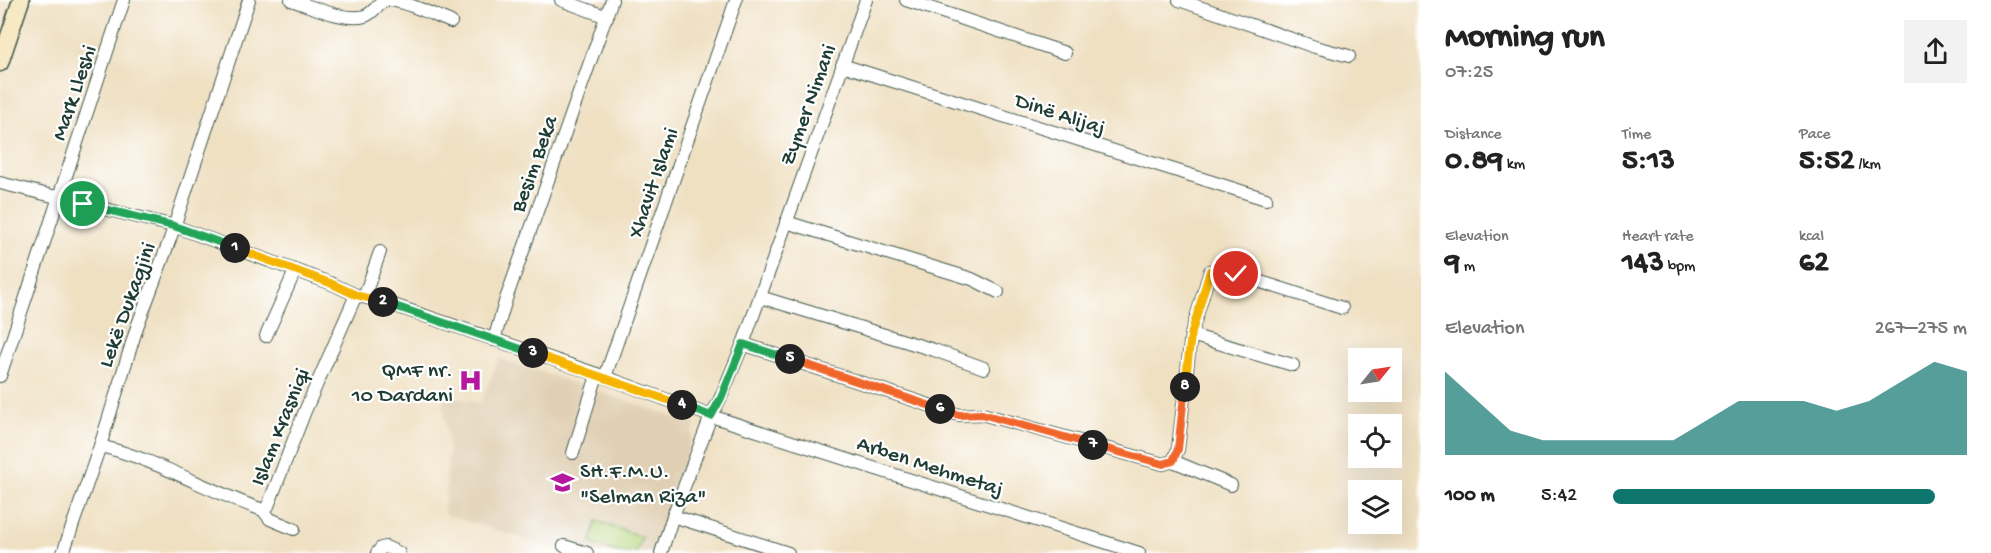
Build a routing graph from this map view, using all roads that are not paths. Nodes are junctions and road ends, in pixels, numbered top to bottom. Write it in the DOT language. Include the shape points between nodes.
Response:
graph roads {
  1 [pos="14,0"];
  2 [pos="21,0"];
  3 [pos="124,0"];
  4 [pos="249,0"];
  5 [pos="291,0"];
  6 [pos="561,0"];
  7 [pos="612,0"];
  8 [pos="736,0"];
  9 [pos="866,0"];
  10 [pos="906,0"];
  11 [pos="1179,0"];
  12 [pos="607,17"];
  13 [pos="451,22"];
  14 [pos="0,43"];
  15 [pos="1065,53"];
  16 [pos="1349,56"];
  17 [pos="0,63"];
  18 [pos="842,65"];
  19 [pos="0,183"];
  20 [pos="60,197"];
  21 [pos="1266,200"];
  22 [pos="786,222"];
  23 [pos="174,226"];
  24 [pos="380,252"];
  25 [pos="295,271"];
  26 [pos="998,292"];
  27 [pos="360,296"];
  28 [pos="760,297"];
  29 [pos="1341,308"];
  30 [pos="1191,335"];
  31 [pos="266,336"];
  32 [pos="494,340"];
  33 [pos="743,344"];
  34 [pos="1293,365"];
  35 [pos="984,368"];
  36 [pos="0,376"];
  37 [pos="601,376"];
  38 [pos="711,416"];
  39 [pos="100,446"];
  40 [pos="573,453"];
  41 [pos="1168,462"];
  42 [pos="1231,485"];
  43 [pos="263,510"];
  44 [pos="673,516"];
  45 [pos="294,529"];
  46 [pos="564,546"];
  47 [pos="63,553"];
  48 [pos="377,553"];
  49 [pos="399,553"];
  50 [pos="587,553"];
  51 [pos="661,553"];
  52 [pos="788,553"];
  53 [pos="1139,553"];
  1 -- 14 [label="main road"];
  2 -- 17 [label="main road"];
  3 -- 20 [label="street, Mark Lleshi"];
  4 -- 23 [label="street, Lekë Dukagjini"];
  5 -- 13 [label="street" via="337,15 353,16 365,16 384,1 398,1"];
  6 -- 12 [label="street"];
  7 -- 12 [label="street, Besim Beka"];
  8 -- 37 [label="street, Xhavit Islami"];
  9 -- 18 [label="street, Zymer Nimani"];
  10 -- 15 [label="street"];
  11 -- 16 [label="street"];
  12 -- 32 [label="street, Besim Beka"];
  18 -- 21 [label="street, Dinë Alijaj"];
  18 -- 22 [label="street, Zymer Nimani"];
  19 -- 20 [label="street, Arben Mehmetaj"];
  20 -- 23 [label="street, Arben Mehmetaj"];
  20 -- 36 [label="street, Mark Lleshi"];
  22 -- 26 [label="street" via="972,279"];
  22 -- 28 [label="street, Zymer Nimani"];
  23 -- 25 [label="street, Arben Mehmetaj"];
  23 -- 39 [label="street, Lekë Dukagjini"];
  24 -- 27 [label="street, Islam Krasniqi"];
  25 -- 27 [label="street, Arben Mehmetaj"];
  25 -- 31 [label="street"];
  27 -- 32 [label="street, Arben Mehmetaj"];
  27 -- 43 [label="street, Islam Krasniqi"];
  28 -- 33 [label="street, Zymer Nimani"];
  28 -- 35 [label="street"];
  29 -- 30 [label="street" via="1236,274 1210,271"];
  30 -- 34 [label="street"];
  30 -- 41 [label="street" via="1178,449"];
  32 -- 37 [label="street, Arben Mehmetaj"];
  33 -- 38 [label="street, Zymer Nimani"];
  33 -- 41 [label="street" via="959,415 982,414"];
  37 -- 38 [label="street, Arben Mehmetaj"];
  37 -- 40 [label="street, Xhavit Islami"];
  38 -- 44 [label="street, Zymer Nimani"];
  38 -- 53 [label="street, Arben Mehmetaj"];
  39 -- 43 [label="street, Islam Krasniqi" via="159,465"];
  39 -- 47 [label="street, Lekë Dukagjini"];
  41 -- 42 [label="street"];
  43 -- 45 [label="street" via="270,519"];
  44 -- 51 [label="street, Zymer Nimani"];
  44 -- 52 [label="street"];
  46 -- 50 [label="street"];
  48 -- 49 [label="street" via="386,547"];
}
